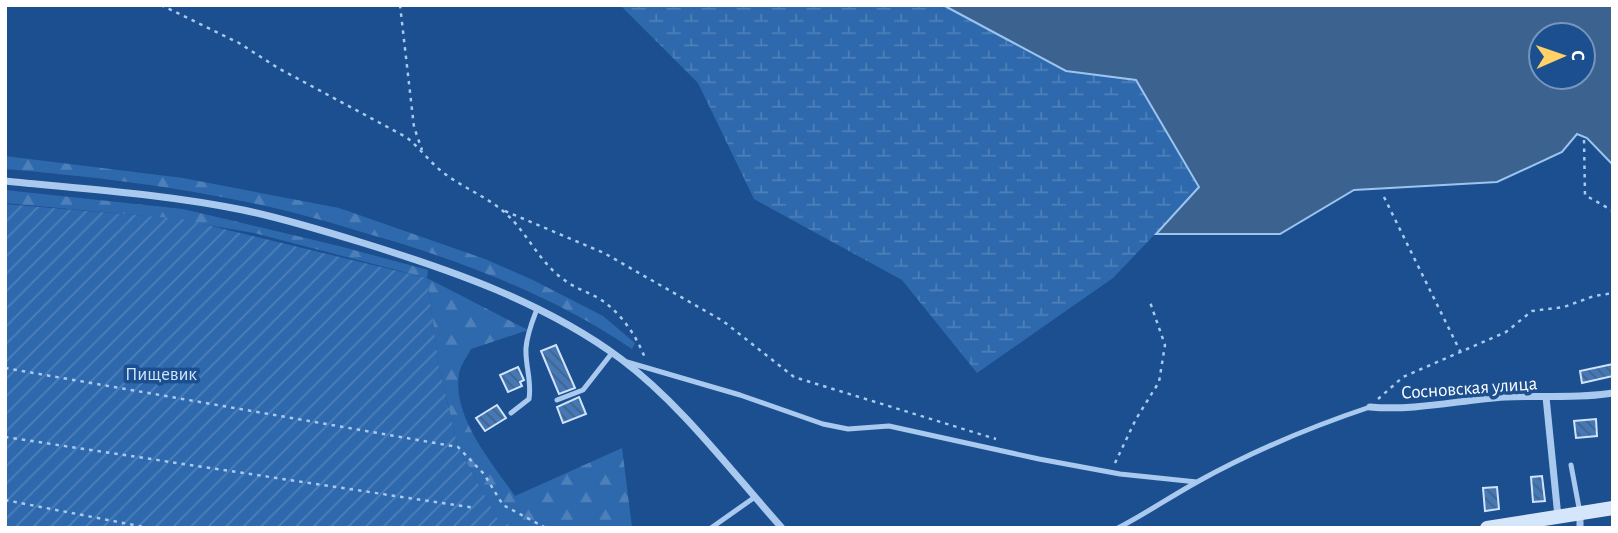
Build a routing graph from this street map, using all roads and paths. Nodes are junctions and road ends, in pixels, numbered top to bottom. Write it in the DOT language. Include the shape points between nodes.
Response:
graph roads {
  1 [pos="162,5"];
  2 [pos="400,5"];
  3 [pos="1584,140"];
  4 [pos="422,150"];
  5 [pos="5,181"];
  6 [pos="1384,197"];
  7 [pos="502,210"];
  8 [pos="1613,211"];
  9 [pos="1613,293"];
  10 [pos="1150,302"];
  11 [pos="537,309"];
  12 [pos="612,353"];
  13 [pos="1461,353"];
  14 [pos="621,360"];
  15 [pos="5,368"];
  16 [pos="651,370"];
  17 [pos="1613,393"];
  18 [pos="1546,397"];
  19 [pos="557,400"];
  20 [pos="1370,407"];
  21 [pos="511,413"];
  22 [pos="5,437"];
  23 [pos="1006,444"];
  24 [pos="1571,466"];
  25 [pos="1111,472"];
  26 [pos="1196,482"];
  27 [pos="755,497"];
  28 [pos="5,500"];
  29 [pos="475,508"];
  30 [pos="1613,508"];
  31 [pos="1558,517"];
  32 [pos="1580,520"];
  33 [pos="149,528"];
  34 [pos="546,528"];
  35 [pos="711,528"];
  36 [pos="782,528"];
  37 [pos="1118,528"];
  38 [pos="1487,528"];
  1 -- 4 [label="path" via="239,43"];
  2 -- 4 [label="path" via="414,127"];
  3 -- 8 [label="path" via="1585,195"];
  4 -- 7 [label="path" via="439,169"];
  5 -- 11 [label="street" via="243,210 424,261"];
  6 -- 13 [label="path"];
  7 -- 16 [label="path" via="563,279 601,300 623,319"];
  7 -- 23 [label="path" via="604,253 723,321 794,377"];
  9 -- 13 [label="path" via="1532,311 1506,332"];
  10 -- 25 [label="path" via="1165,345 1159,382"];
  11 -- 12 [label="street"];
  11 -- 21 [label="lane" via="526,349 529,399"];
  12 -- 14 [label="street"];
  12 -- 19 [label="lane" via="583,390"];
  13 -- 20 [label="path" via="1403,377"];
  14 -- 16 [label="lane"];
  14 -- 27 [label="street" via="652,385"];
  15 -- 34 [label="path" via="458,447 484,474 503,505"];
  16 -- 25 [label="lane" via="823,424 848,429 889,426"];
  17 -- 18 [label="street, Сосновская улица"];
  18 -- 20 [label="street, Сосновская улица" via="1505,397 1425,408"];
  18 -- 31 [label="street"];
  20 -- 26 [label="lane" via="1280,440"];
  22 -- 29 [label="path"];
  24 -- 32 [label="lane"];
  25 -- 26 [label="lane"];
  26 -- 37 [label="lane"];
  27 -- 35 [label="lane"];
  27 -- 36 [label="street"];
  28 -- 33 [label="path"];
  30 -- 32 [label="street"];
  31 -- 32 [label="street"];
  31 -- 38 [label="street"];
}
